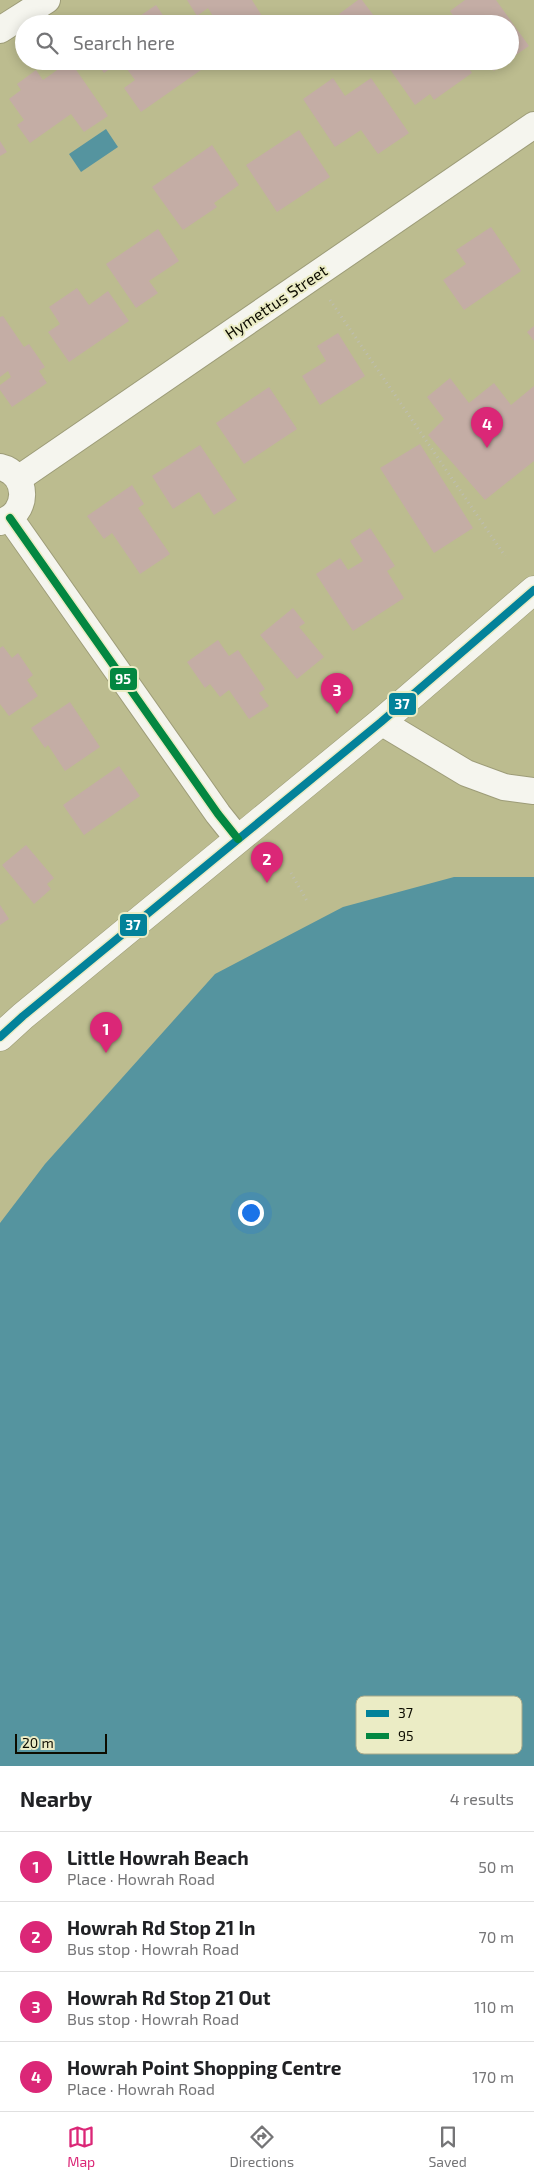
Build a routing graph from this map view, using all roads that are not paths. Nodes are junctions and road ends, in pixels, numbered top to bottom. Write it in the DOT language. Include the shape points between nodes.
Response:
graph roads {
  1 [pos="48,0"];
  2 [pos="24,15"];
  3 [pos="15,21"];
  4 [pos="0,30"];
  5 [pos="534,125"];
  6 [pos="9,473"];
  7 [pos="5,520"];
  8 [pos="534,590"];
  9 [pos="381,722"];
  10 [pos="534,791"];
  11 [pos="238,840"];
  12 [pos="0,1037"];
  1 -- 2 [label="street"];
  3 -- 4 [label="street"];
  5 -- 6 [label="street, Hymettus Street"];
  6 -- 7 [label="street" via="23,493 23,500 16,513"];
  7 -- 11 [label="street"];
  8 -- 9 [label="street"];
  9 -- 10 [label="street" via="466,773 504,788"];
  9 -- 11 [label="street"];
  11 -- 12 [label="street"];
}
